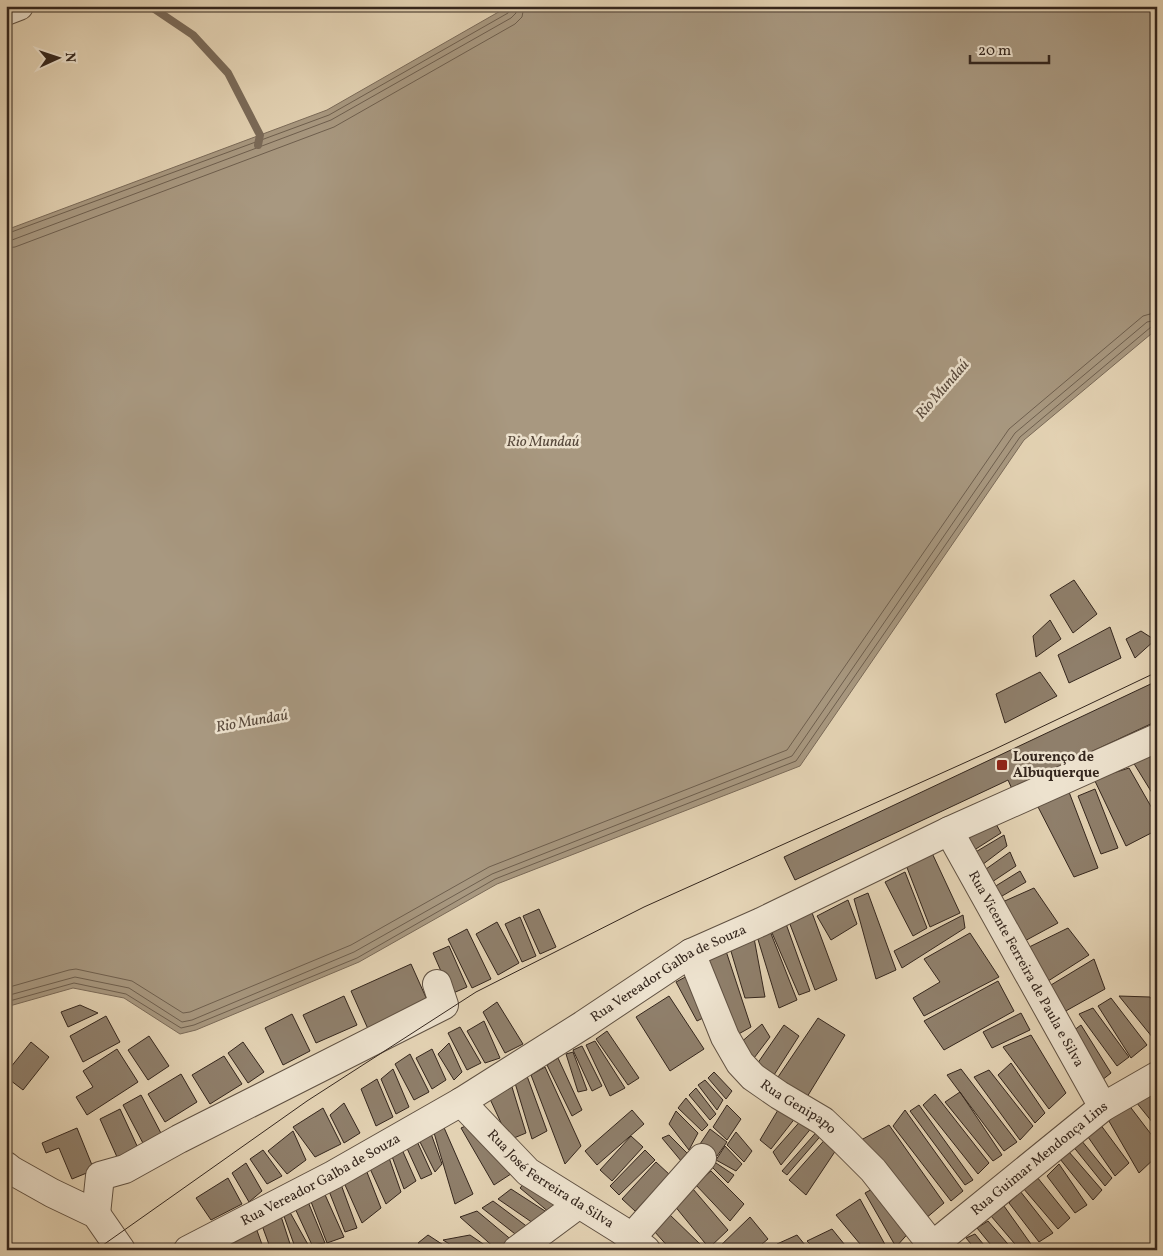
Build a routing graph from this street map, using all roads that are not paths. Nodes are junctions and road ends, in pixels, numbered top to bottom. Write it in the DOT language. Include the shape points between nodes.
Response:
graph roads {
  1 [pos="19,6"];
  2 [pos="6,12"];
  3 [pos="1157,738"];
  4 [pos="948,831"];
  5 [pos="691,953"];
  6 [pos="437,984"];
  7 [pos="1157,1076"];
  8 [pos="461,1102"];
  9 [pos="1102,1107"];
  10 [pos="702,1158"];
  11 [pos="6,1166"];
  12 [pos="579,1204"];
  13 [pos="96,1214"];
  14 [pos="639,1244"];
  15 [pos="193,1247"];
  16 [pos="930,1248"];
  17 [pos="121,1250"];
  18 [pos="517,1250"];
  1 -- 2 [label="street"];
  3 -- 4 [label="street, Rua Vereador Galba de Souza"];
  4 -- 5 [label="street, Rua Vereador Galba de Souza"];
  4 -- 9 [label="street, Rua Vicente Ferreira de Paula e Silva"];
  5 -- 8 [label="street, Rua Vereador Galba de Souza" via="583,1026"];
  5 -- 16 [label="street, Rua Genipapo" via="725,1037 740,1063 779,1095 823,1121 843,1140 886,1186"];
  6 -- 13 [label="street" via="444,1005 125,1169 100,1176"];
  7 -- 9 [label="street, Rua Guimar Mendonça Lins"];
  8 -- 12 [label="street, Rua José Ferreira da Silva" via="528,1172"];
  8 -- 15 [label="street, Rua Vereador Galba de Souza" via="333,1175"];
  9 -- 16 [label="street, Rua Guimar Mendonça Lins"];
  10 -- 14 [label="street"];
  11 -- 13 [label="street"];
  12 -- 14 [label="street, Rua José Ferreira da Silva"];
  12 -- 18 [label="street"];
  13 -- 17 [label="street"];
}
